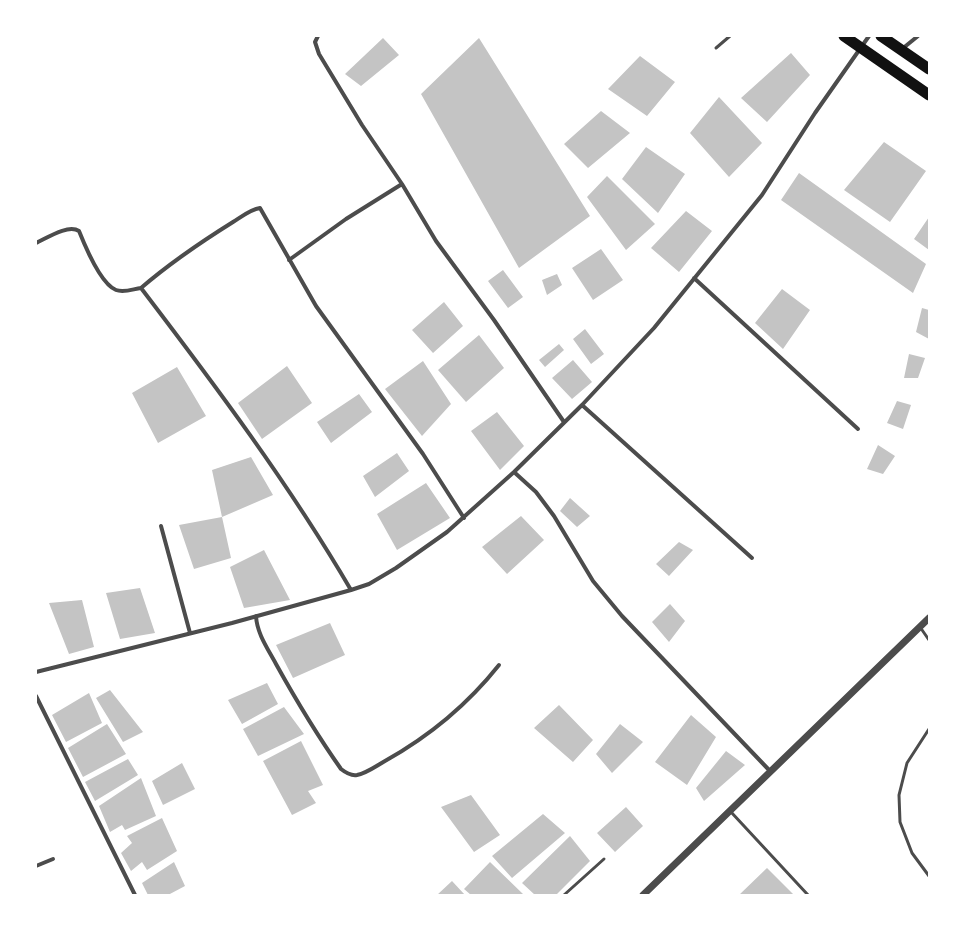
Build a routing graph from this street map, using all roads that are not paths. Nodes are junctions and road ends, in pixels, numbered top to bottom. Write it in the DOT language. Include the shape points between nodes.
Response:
graph roads {
  1 [pos="318,36"];
  2 [pos="730,36"];
  3 [pos="844,36"];
  4 [pos="869,36"];
  5 [pos="881,36"];
  6 [pos="918,36"];
  7 [pos="716,48"];
  8 [pos="860,48"];
  9 [pos="900,51"];
  10 [pos="929,69"];
  11 [pos="929,95"];
  12 [pos="402,184"];
  13 [pos="36,243"];
  14 [pos="289,260"];
  15 [pos="694,278"];
  16 [pos="141,288"];
  17 [pos="582,405"];
  18 [pos="564,422"];
  19 [pos="858,429"];
  20 [pos="514,472"];
  21 [pos="464,518"];
  22 [pos="161,526"];
  23 [pos="752,558"];
  24 [pos="351,590"];
  25 [pos="256,616"];
  26 [pos="929,618"];
  27 [pos="920,628"];
  28 [pos="190,633"];
  29 [pos="929,640"];
  30 [pos="499,665"];
  31 [pos="36,672"];
  32 [pos="36,696"];
  33 [pos="929,729"];
  34 [pos="770,771"];
  35 [pos="731,812"];
  36 [pos="53,859"];
  37 [pos="604,859"];
  38 [pos="36,866"];
  39 [pos="929,876"];
  40 [pos="135,895"];
  41 [pos="564,895"];
  42 [pos="643,895"];
  43 [pos="808,895"];
  1 -- 12 [label="street" via="315,42 319,54"];
  2 -- 7 [label="lane"];
  3 -- 8 [label="highway"];
  4 -- 8 [label="street"];
  5 -- 9 [label="highway"];
  6 -- 9 [label="street"];
  8 -- 11 [label="highway"];
  8 -- 15 [label="street" via="762,195"];
  9 -- 10 [label="highway"];
  12 -- 14 [label="street"];
  12 -- 18 [label="street" via="436,241"];
  13 -- 16 [label="street" via="76,229 111,287 121,291"];
  14 -- 16 [label="street" via="263,210 259,208 172,262"];
  14 -- 21 [label="street" via="335,335 423,454"];
  15 -- 17 [label="street" via="654,328"];
  15 -- 19 [label="street"];
  16 -- 24 [label="street" via="261,451 320,537"];
  17 -- 18 [label="street"];
  17 -- 23 [label="street"];
  18 -- 20 [label="street"];
  20 -- 21 [label="street"];
  20 -- 34 [label="street" via="536,492 593,581 617,610"];
  21 -- 24 [label="street" via="396,568 369,584"];
  22 -- 28 [label="street"];
  24 -- 25 [label="street"];
  25 -- 28 [label="street"];
  25 -- 30 [label="street" via="261,638 296,700 341,769 347,774 356,775 370,770 405,750 455,710 488,680"];
  26 -- 27 [label="street"];
  27 -- 29 [label="lane"];
  27 -- 34 [label="street"];
  28 -- 31 [label="street"];
  32 -- 40 [label="street"];
  33 -- 39 [label="lane" via="907,763 899,795 900,822 912,853"];
  34 -- 35 [label="street"];
  35 -- 42 [label="street"];
  35 -- 43 [label="lane"];
  36 -- 38 [label="street"];
  37 -- 41 [label="lane"];
}
